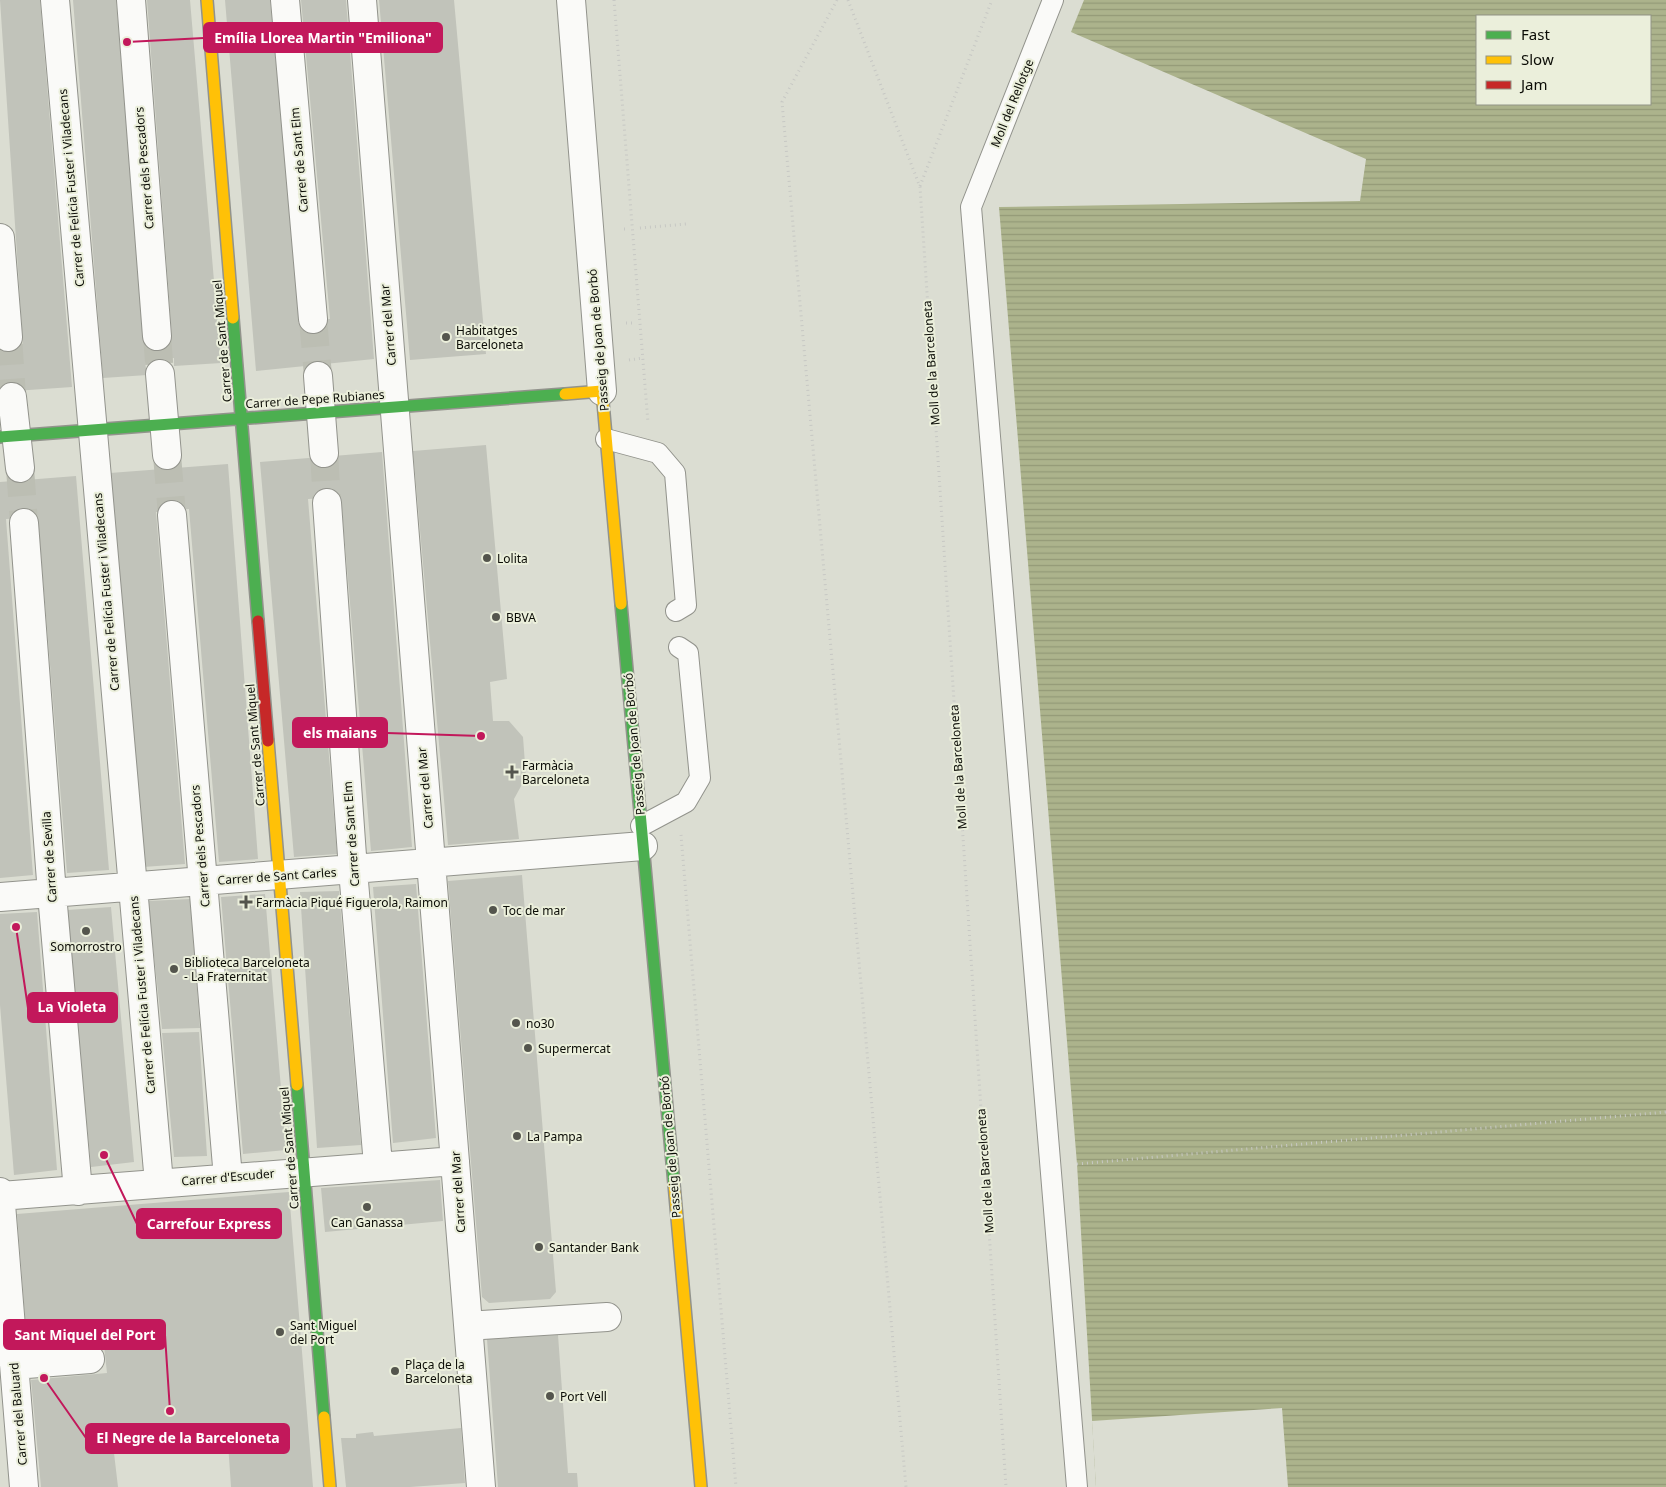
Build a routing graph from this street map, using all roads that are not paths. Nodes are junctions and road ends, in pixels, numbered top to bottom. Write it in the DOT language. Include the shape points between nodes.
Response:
graph roads {
  1 [pos="55,0"];
  2 [pos="131,0"];
  3 [pos="208,0"];
  4 [pos="285,0"];
  5 [pos="362,0"];
  6 [pos="571,0"];
  7 [pos="1053,0"];
  8 [pos="0,238"];
  9 [pos="313,319"];
  10 [pos="157,336"];
  11 [pos="8,337"];
  12 [pos="160,374"];
  13 [pos="318,376"];
  14 [pos="602,391"];
  15 [pos="12,398"];
  16 [pos="394,407"];
  17 [pos="321,413"];
  18 [pos="242,419"];
  19 [pos="165,425"];
  20 [pos="91,430"];
  21 [pos="9,437"];
  22 [pos="606,438"];
  23 [pos="324,453"];
  24 [pos="167,456"];
  25 [pos="20,468"];
  26 [pos="327,503"];
  27 [pos="172,515"];
  28 [pos="24,523"];
  29 [pos="676,611"];
  30 [pos="679,647"];
  31 [pos="642,836"];
  32 [pos="431,864"];
  33 [pos="353,870"];
  34 [pos="280,875"];
  35 [pos="203,881"];
  36 [pos="133,886"];
  37 [pos="52,894"];
  38 [pos="0,897"];
  39 [pos="455,1161"];
  40 [pos="378,1165"];
  41 [pos="304,1171"];
  42 [pos="228,1178"];
  43 [pos="159,1183"];
  44 [pos="78,1191"];
  45 [pos="0,1192"];
  46 [pos="0,1196"];
  47 [pos="607,1317"];
  48 [pos="482,1325"];
  49 [pos="90,1359"];
  50 [pos="14,1364"];
  51 [pos="24,1487"];
  52 [pos="330,1487"];
  53 [pos="481,1487"];
  54 [pos="701,1487"];
  55 [pos="1077,1487"];
  1 -- 20 [label="street, Carrer de Felícia Fuster i Viladecans"];
  2 -- 10 [label="street, Carrer dels Pescadors"];
  3 -- 18 [label="street, Carrer de Sant Miquel"];
  4 -- 9 [label="street, Carrer de Sant Elm"];
  5 -- 16 [label="street, Carrer del Mar"];
  6 -- 14 [label="street, Passeig de Joan de Borbó"];
  7 -- 55 [label="lane, Moll del Rellotge" via="971,207"];
  8 -- 11 [label="street"];
  12 -- 19 [label="street"];
  13 -- 17 [label="street"];
  14 -- 16 [label="street, Carrer de Pepe Rubianes"];
  14 -- 22 [label="street, Passeig de Joan de Borbó"];
  15 -- 21 [label="street"];
  16 -- 17 [label="street, Carrer de Pepe Rubianes"];
  16 -- 32 [label="street, Carrer del Mar"];
  17 -- 18 [label="street, Carrer de Pepe Rubianes"];
  17 -- 23 [label="street"];
  18 -- 19 [label="street, Carrer de Pepe Rubianes"];
  18 -- 34 [label="street, Carrer de Sant Miquel"];
  19 -- 20 [label="street, Carrer de Pepe Rubianes"];
  19 -- 24 [label="street"];
  20 -- 21 [label="street, Carrer de Pepe Rubianes"];
  20 -- 36 [label="street, Carrer de Felícia Fuster i Viladecans"];
  21 -- 25 [label="street"];
  22 -- 29 [label="lane" via="658,453 675,473 686,605"];
  22 -- 31 [label="street, Passeig de Joan de Borbó"];
  26 -- 33 [label="street, Carrer de Sant Elm"];
  27 -- 35 [label="street, Carrer dels Pescadors"];
  28 -- 37 [label="street, Carrer de Sevilla"];
  30 -- 31 [label="lane" via="688,653 700,778 690,798"];
  31 -- 32 [label="street, Carrer de Sant Carles"];
  31 -- 54 [label="street, Passeig de Joan de Borbó"];
  32 -- 33 [label="street, Carrer de Sant Carles"];
  32 -- 39 [label="street, Carrer del Mar"];
  33 -- 34 [label="street, Carrer de Sant Carles"];
  33 -- 40 [label="street, Carrer de Sant Elm"];
  34 -- 35 [label="street, Carrer de Sant Carles"];
  34 -- 41 [label="street, Carrer de Sant Miquel"];
  35 -- 36 [label="street, Carrer de Sant Carles"];
  35 -- 42 [label="street, Carrer dels Pescadors"];
  36 -- 37 [label="street, Carrer de Sant Carles"];
  36 -- 43 [label="street, Carrer de Felícia Fuster i Viladecans"];
  37 -- 38 [label="street, Carrer de Sant Carles"];
  37 -- 44 [label="street, Carrer de Sevilla"];
  39 -- 40 [label="street, Carrer d'Escuder"];
  39 -- 53 [label="street, Carrer del Mar"];
  40 -- 41 [label="street, Carrer d'Escuder"];
  41 -- 42 [label="street, Carrer d'Escuder"];
  41 -- 52 [label="street, Carrer de Sant Miquel"];
  42 -- 43 [label="street, Carrer d'Escuder"];
  43 -- 44 [label="street, Carrer d'Escuder"];
  44 -- 46 [label="street, Carrer d'Escuder"];
  45 -- 46 [label="street, Carrer del Baluard"];
  46 -- 50 [label="street, Carrer del Baluard"];
  47 -- 48 [label="street"];
  49 -- 50 [label="street"];
  50 -- 51 [label="street, Carrer del Baluard"];
}
